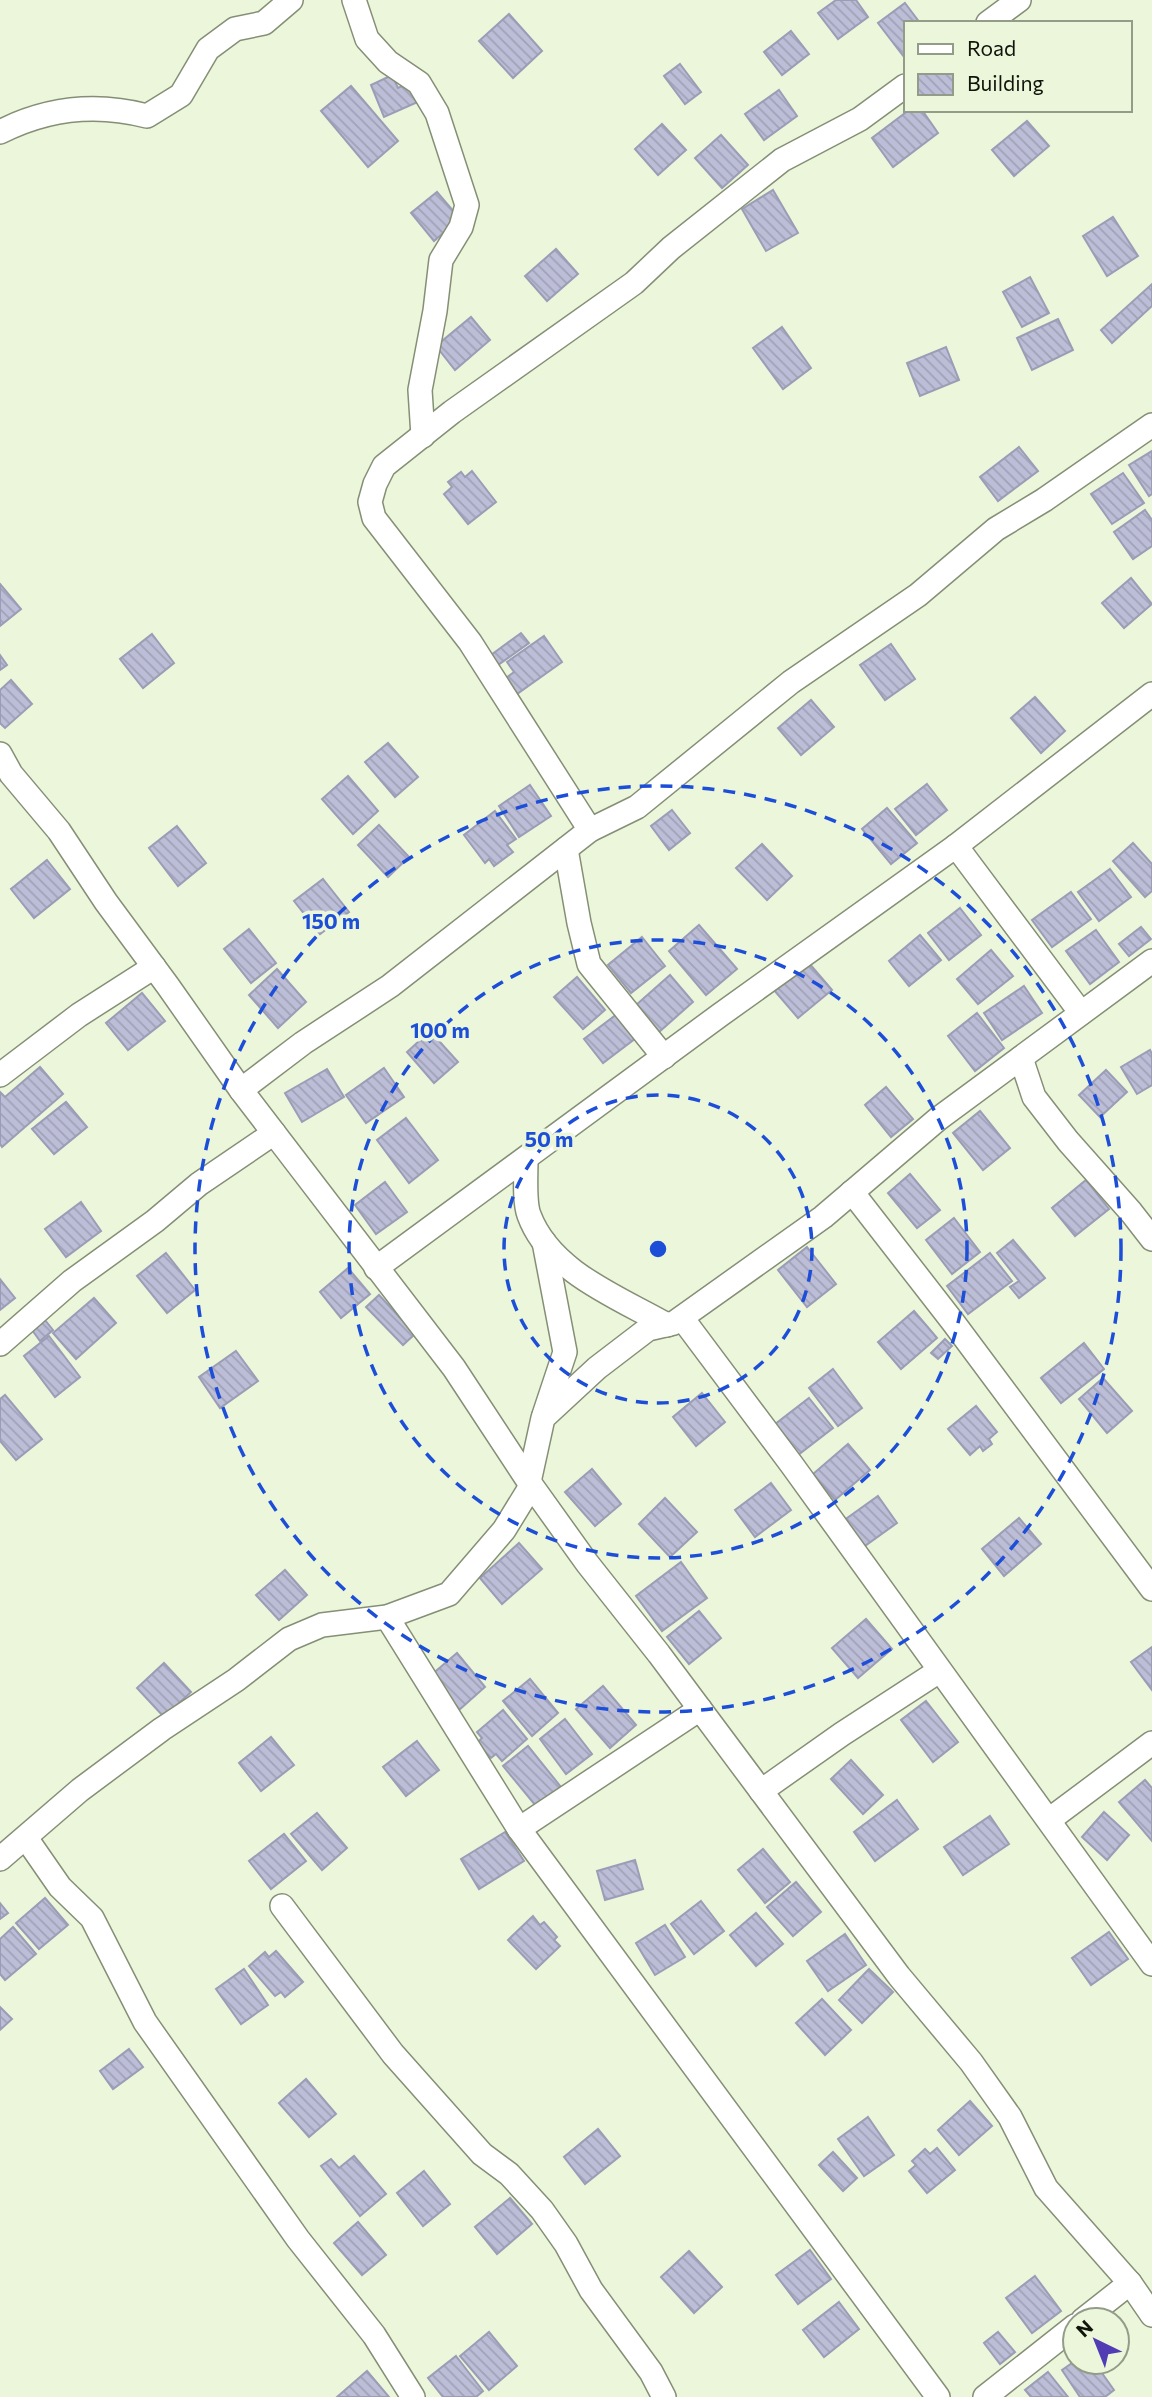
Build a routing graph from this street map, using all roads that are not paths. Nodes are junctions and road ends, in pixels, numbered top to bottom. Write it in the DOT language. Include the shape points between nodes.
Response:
graph roads {
  1 [pos="291,0"];
  2 [pos="354,0"];
  3 [pos="1018,0"];
  4 [pos="992,21"];
  5 [pos="904,87"];
  6 [pos="0,132"];
  7 [pos="1152,425"];
  8 [pos="423,436"];
  9 [pos="1152,694"];
  10 [pos="0,754"];
  11 [pos="590,830"];
  12 [pos="956,846"];
  13 [pos="566,849"];
  14 [pos="1152,961"];
  15 [pos="154,967"];
  16 [pos="1081,1013"];
  17 [pos="664,1057"];
  18 [pos="1021,1058"];
  19 [pos="0,1075"];
  20 [pos="241,1090"];
  21 [pos="274,1133"];
  22 [pos="526,1160"];
  23 [pos="852,1192"];
  24 [pos="1152,1239"];
  25 [pos="544,1242"];
  26 [pos="376,1269"];
  27 [pos="674,1321"];
  28 [pos="0,1344"];
  29 [pos="543,1418"];
  30 [pos="530,1484"];
  31 [pos="1152,1589"];
  32 [pos="387,1617"];
  33 [pos="939,1671"];
  34 [pos="700,1709"];
  35 [pos="1152,1743"];
  36 [pos="761,1791"];
  37 [pos="1049,1820"];
  38 [pos="519,1829"];
  39 [pos="26,1838"];
  40 [pos="0,1858"];
  41 [pos="282,1906"];
  42 [pos="1152,1964"];
  43 [pos="1130,2283"];
  44 [pos="1101,2306"];
  45 [pos="1152,2315"];
  46 [pos="1061,2337"];
  47 [pos="413,2397"];
  48 [pos="664,2397"];
  49 [pos="938,2397"];
  50 [pos="985,2397"];
  1 -- 6 [label="street" via="264,23 235,29 208,49 181,95 147,116 119,109 61,110"];
  2 -- 8 [label="street" via="367,39 388,62 418,83 437,113 467,205 461,227 441,260 420,390"];
  3 -- 4 [label="street"];
  5 -- 8 [label="street" via="860,119 782,160 634,283"];
  7 -- 11 [label="street" via="996,529 918,595 790,682 636,807"];
  8 -- 11 [label="street" via="384,466 370,502 374,518 471,642"];
  9 -- 12 [label="street"];
  10 -- 15 [label="street"];
  11 -- 13 [label="street"];
  12 -- 16 [label="street"];
  12 -- 17 [label="street"];
  13 -- 17 [label="street" via="589,964"];
  13 -- 20 [label="street" via="390,986"];
  14 -- 16 [label="street"];
  15 -- 19 [label="street" via="79,1015"];
  15 -- 20 [label="street"];
  16 -- 18 [label="street"];
  17 -- 22 [label="street"];
  18 -- 23 [label="street" via="938,1119"];
  18 -- 24 [label="street" via="1034,1097"];
  20 -- 21 [label="street"];
  21 -- 26 [label="street"];
  21 -- 28 [label="street" via="198,1184 72,1281"];
  22 -- 25 [label="street" via="528,1213"];
  22 -- 26 [label="street"];
  23 -- 27 [label="street"];
  23 -- 31 [label="street"];
  25 -- 27 [label="street" via="574,1273"];
  25 -- 29 [label="street" via="565,1352"];
  26 -- 30 [label="street" via="454,1368"];
  27 -- 29 [label="street" via="649,1329 607,1360"];
  27 -- 33 [label="street" via="792,1465"];
  29 -- 30 [label="street"];
  30 -- 32 [label="street" via="505,1530 450,1594"];
  30 -- 34 [label="street"];
  32 -- 38 [label="street"];
  32 -- 39 [label="street" via="322,1625 289,1639 80,1790"];
  33 -- 36 [label="street"];
  33 -- 37 [label="street"];
  34 -- 36 [label="street"];
  34 -- 38 [label="street"];
  35 -- 37 [label="street"];
  36 -- 43 [label="street" via="899,1976 971,2062 1010,2117 1046,2188"];
  37 -- 42 [label="street"];
  38 -- 49 [label="street"];
  39 -- 40 [label="street"];
  39 -- 47 [label="street" via="60,1887 92,1918 145,2022 298,2239 374,2335"];
  41 -- 48 [label="street" via="393,2054 482,2154 509,2174 542,2210"];
  43 -- 44 [label="street"];
  43 -- 45 [label="street"];
  46 -- 50 [label="street"];
}
